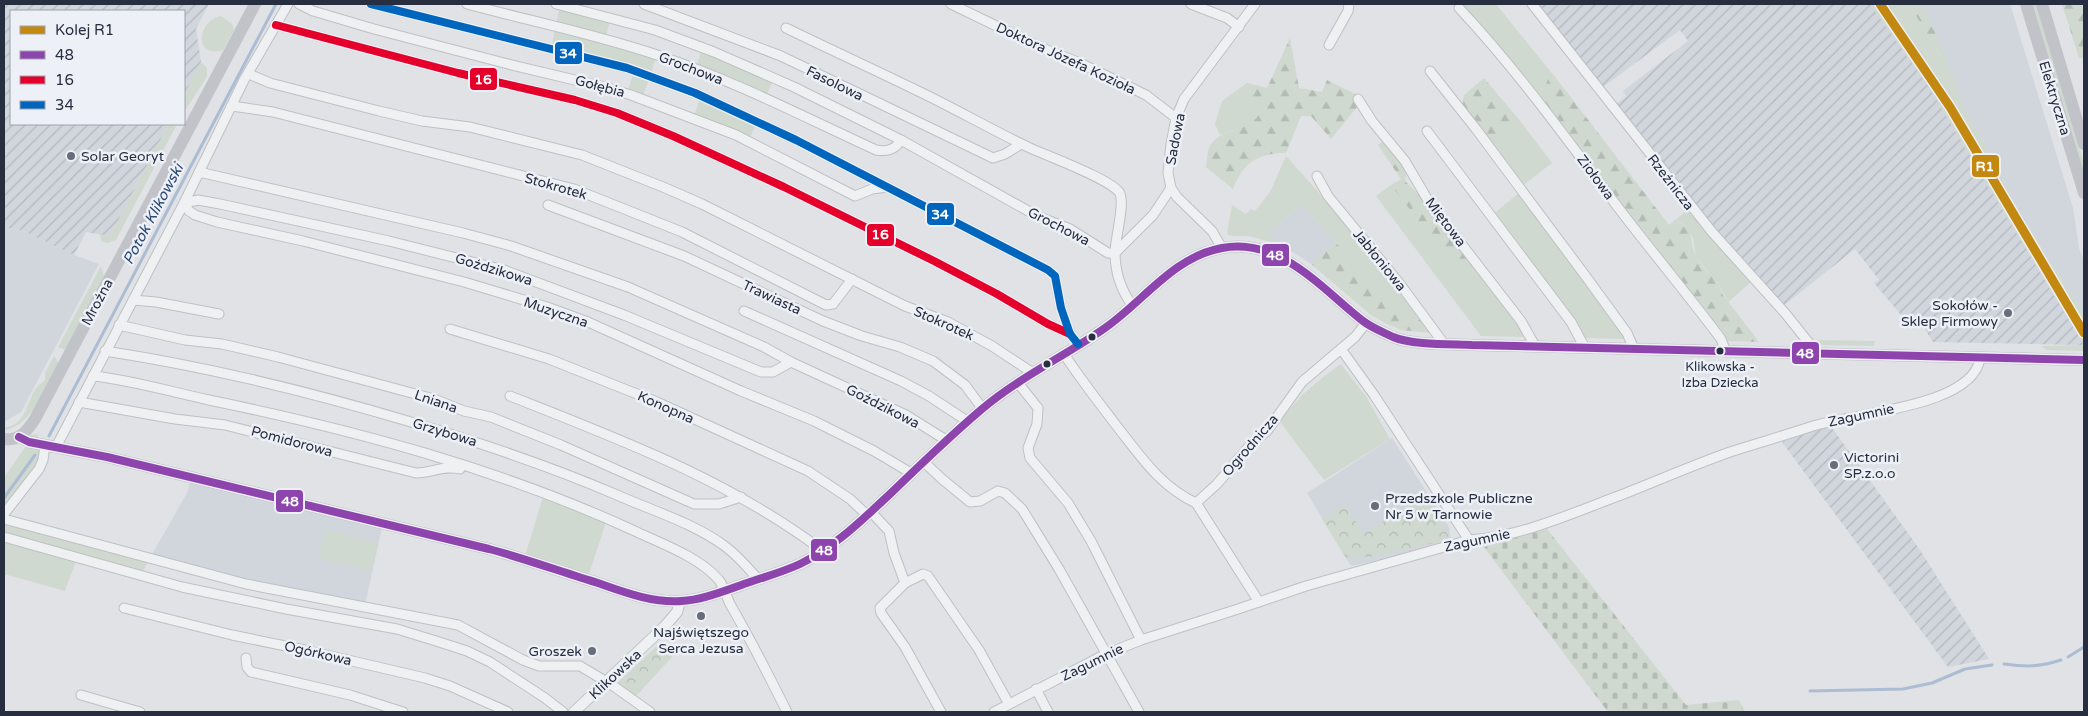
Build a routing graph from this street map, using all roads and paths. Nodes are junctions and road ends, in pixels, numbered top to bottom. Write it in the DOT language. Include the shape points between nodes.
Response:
graph roads {
  1 [pos="254,4"];
  2 [pos="288,4"];
  3 [pos="299,4"];
  4 [pos="371,4"];
  5 [pos="467,4"];
  6 [pos="556,4"];
  7 [pos="644,4"];
  8 [pos="951,4"];
  9 [pos="1192,4"];
  10 [pos="1255,4"];
  11 [pos="1349,4"];
  12 [pos="1532,4"];
  13 [pos="2026,4"];
  14 [pos="2042,4"];
  15 [pos="1459,8"];
  16 [pos="276,25"];
  17 [pos="1239,27"];
  18 [pos="786,28"];
  19 [pos="1329,45"];
  20 [pos="1430,71"];
  21 [pos="249,74"];
  22 [pos="1358,98"];
  23 [pos="232,106"];
  24 [pos="1176,118"];
  25 [pos="1428,131"];
  26 [pos="901,140"];
  27 [pos="1022,144"];
  28 [pos="2084,144"];
  29 [pos="199,172"];
  30 [pos="1317,176"];
  31 [pos="888,187"];
  32 [pos="1171,188"];
  33 [pos="2084,193"];
  34 [pos="184,203"];
  35 [pos="548,205"];
  36 [pos="1222,248"];
  37 [pos="1115,253"];
  38 [pos="852,279"];
  39 [pos="133,300"];
  40 [pos="1132,305"];
  41 [pos="744,311"];
  42 [pos="218,314"];
  43 [pos="1366,323"];
  44 [pos="119,325"];
  45 [pos="450,329"];
  46 [pos="1070,334"];
  47 [pos="1078,344"];
  48 [pos="1444,344"];
  49 [pos="1535,346"];
  50 [pos="1585,348"];
  51 [pos="1341,349"];
  52 [pos="1634,349"];
  53 [pos="105,351"];
  54 [pos="1726,352"];
  55 [pos="1817,353"];
  56 [pos="1064,354"];
  57 [pos="1980,358"];
  58 [pos="2084,360"];
  59 [pos="791,362"];
  60 [pos="1032,374"];
  61 [pos="93,376"];
  62 [pos="1018,383"];
  63 [pos="510,396"];
  64 [pos="79,402"];
  65 [pos="982,408"];
  66 [pos="967,421"];
  67 [pos="20,437"];
  68 [pos="4,439"];
  69 [pos="946,440"];
  70 [pos="51,446"];
  71 [pos="924,462"];
  72 [pos="911,473"];
  73 [pos="501,478"];
  74 [pos="741,497"];
  75 [pos="1196,503"];
  76 [pos="869,513"];
  77 [pos="4,514"];
  78 [pos="4,519"];
  79 [pos="4,537"];
  80 [pos="1469,540"];
  81 [pos="823,551"];
  82 [pos="758,579"];
  83 [pos="905,583"];
  84 [pos="724,591"];
  85 [pos="680,602"];
  86 [pos="1259,602"];
  87 [pos="124,608"];
  88 [pos="1140,640"];
  89 [pos="1106,654"];
  90 [pos="246,658"];
  91 [pos="606,682"];
  92 [pos="1036,690"];
  93 [pos="81,695"];
  94 [pos="1009,704"];
  95 [pos="578,711"];
  96 [pos="140,712"];
  97 [pos="403,712"];
  98 [pos="508,712"];
  99 [pos="563,712"];
  100 [pos="650,712"];
  101 [pos="787,712"];
  102 [pos="940,712"];
  103 [pos="994,712"];
  104 [pos="1048,712"];
  105 [pos="1139,712"];
  1 -- 67 [label="main road, Mroźna" via="36,419"];
  2 -- 16 [label="street"];
  3 -- 31 [label="street, Gołębia" via="374,29 631,95 736,135 855,196"];
  4 -- 31 [label="street, Gołębia" via="627,68 695,93"];
  5 -- 26 [label="street, Grochowa" via="657,55 766,99 876,150 884,152 896,147"];
  6 -- 26 [label="street, Grochowa" via="655,30 714,52"];
  7 -- 27 [label="street, Fasolowa" via="781,56 993,158"];
  8 -- 24 [label="street, Doktora Józefa Kozioła" via="1146,95"];
  9 -- 17 [label="street" via="1227,18"];
  10 -- 17 [label="street, Sadowa"];
  11 -- 19 [label="street"];
  12 -- 55 [label="street, Rzeźnicza" via="1701,220"];
  13 -- 33 [label="main road, Elektryczna"];
  14 -- 28 [label="main road, Elektryczna"];
  15 -- 54 [label="street, Ziołowa" via="1539,101 1721,338"];
  16 -- 21 [label="street"];
  16 -- 46 [label="street" via="617,113 745,168 838,213"];
  17 -- 24 [label="street, Sadowa" via="1184,99"];
  18 -- 27 [label="street, Fasolowa"];
  20 -- 52 [label="street" via="1587,278 1627,333"];
  21 -- 23 [label="street"];
  21 -- 38 [label="street, Stokrotek" via="270,83 379,111 470,127 582,155 702,204"];
  22 -- 49 [label="street, Miętowa" via="1372,121 1406,161 1429,202 1521,321"];
  23 -- 29 [label="street"];
  23 -- 38 [label="street, Stokrotek" via="273,112 574,190 682,232 826,305 833,304"];
  24 -- 32 [label="street, Sadowa" via="1168,173"];
  25 -- 50 [label="street" via="1570,322"];
  26 -- 37 [label="street, Grochowa"];
  27 -- 37 [label="street, Fasolowa" via="1108,183 1121,194"];
  29 -- 34 [label="street"];
  29 -- 59 [label="street, Goździkowa" via="396,216 511,246 628,287"];
  30 -- 48 [label="street, Jabłoniowa" via="1328,196"];
  31 -- 46 [label="street, Gołębia" via="1048,270 1055,276 1059,302"];
  32 -- 36 [label="street" via="1212,231"];
  32 -- 37 [label="street" via="1153,215"];
  34 -- 39 [label="street"];
  34 -- 59 [label="street, Goździkowa" via="198,200 220,204 504,270 761,372 773,372"];
  34 -- 72 [label="street, Muzyczna" via="195,215 217,222 303,241 554,309 814,422"];
  35 -- 65 [label="street, Trawiasta" via="684,256 823,321 933,361 965,385"];
  36 -- 40 [label="street" via="1183,263"];
  36 -- 43 [label="street" via="1245,246 1280,257"];
  37 -- 40 [label="street" via="1123,290"];
  38 -- 60 [label="street, Stokrotek" via="905,306 948,322 992,346"];
  39 -- 42 [label="street"];
  39 -- 44 [label="street"];
  40 -- 47 [label="street" via="1106,327"];
  41 -- 66 [label="street" via="901,381"];
  43 -- 48 [label="street" via="1397,339"];
  43 -- 51 [label="street, Ogrodnicza"];
  44 -- 53 [label="street"];
  44 -- 74 [label="street, Lniana" via="278,357 491,417 561,444 694,504 719,504"];
  45 -- 76 [label="street, Konopna" via="549,359 657,402 808,471"];
  46 -- 47 [label="street, Gołębia"];
  47 -- 56 [label="street"];
  48 -- 49 [label="street"];
  49 -- 50 [label="street"];
  50 -- 52 [label="street"];
  51 -- 75 [label="street, Ogrodnicza" via="1302,382 1267,431"];
  51 -- 80 [label="street"];
  52 -- 54 [label="street"];
  53 -- 61 [label="street"];
  53 -- 82 [label="street, Grzybowa" via="290,388 508,452 574,476 691,527 728,548"];
  54 -- 55 [label="street"];
  55 -- 57 [label="street"];
  56 -- 60 [label="street"];
  56 -- 75 [label="street" via="1143,462"];
  57 -- 58 [label="street"];
  57 -- 80 [label="street, Zagumnie" via="1979,368 1969,380 1939,397 1824,423 1731,452 1528,529"];
  59 -- 69 [label="street, Goździkowa" via="906,415"];
  60 -- 62 [label="street"];
  61 -- 64 [label="street"];
  61 -- 73 [label="street, Pomidorowa" via="278,414 443,458"];
  62 -- 65 [label="street"];
  62 -- 88 [label="street" via="1038,408 1037,424 1028,448 1030,458 1068,503 1091,541"];
  63 -- 74 [label="street" via="637,447"];
  64 -- 70 [label="street"];
  64 -- 73 [label="street, Pomidorowa" via="225,425 416,473 450,466"];
  65 -- 66 [label="street"];
  66 -- 69 [label="street"];
  67 -- 68 [label="main road"];
  67 -- 70 [label="street" via="27,442"];
  69 -- 71 [label="street"];
  70 -- 77 [label="street" via="39,469"];
  70 -- 85 [label="street" via="489,549 648,599"];
  71 -- 72 [label="street"];
  71 -- 89 [label="street" via="970,502 980,501 998,491 1005,493 1022,509 1060,569"];
  72 -- 76 [label="street"];
  73 -- 84 [label="street, Pomidorowa" via="678,551 717,578"];
  74 -- 81 [label="street" via="786,523"];
  75 -- 86 [label="street"];
  76 -- 81 [label="street"];
  76 -- 83 [label="street, Konopna" via="890,531"];
  78 -- 91 [label="street" via="246,584 458,625 523,660 539,666 580,666"];
  79 -- 99 [label="street" via="182,587 286,610 397,629 436,641 490,662"];
  80 -- 86 [label="street, Zagumnie"];
  81 -- 82 [label="street" via="800,564"];
  82 -- 84 [label="street"];
  83 -- 94 [label="street" via="923,574 928,576 979,650"];
  83 -- 102 [label="street" via="880,608 881,613 905,647"];
  84 -- 85 [label="street"];
  84 -- 101 [label="street, Pomidorowa"];
  85 -- 91 [label="street, Klikowska" via="677,612 665,626"];
  86 -- 88 [label="street, Zagumnie"];
  87 -- 98 [label="street, Ogórkowa" via="424,678"];
  88 -- 89 [label="street, Zagumnie"];
  89 -- 92 [label="street, Zagumnie"];
  89 -- 105 [label="street"];
  90 -- 97 [label="street" via="250,672 350,694"];
  91 -- 95 [label="street, Klikowska"];
  91 -- 100 [label="street"];
  92 -- 94 [label="street, Zagumnie"];
  92 -- 104 [label="street"];
  93 -- 96 [label="street"];
  94 -- 103 [label="street, Zagumnie"];
}
